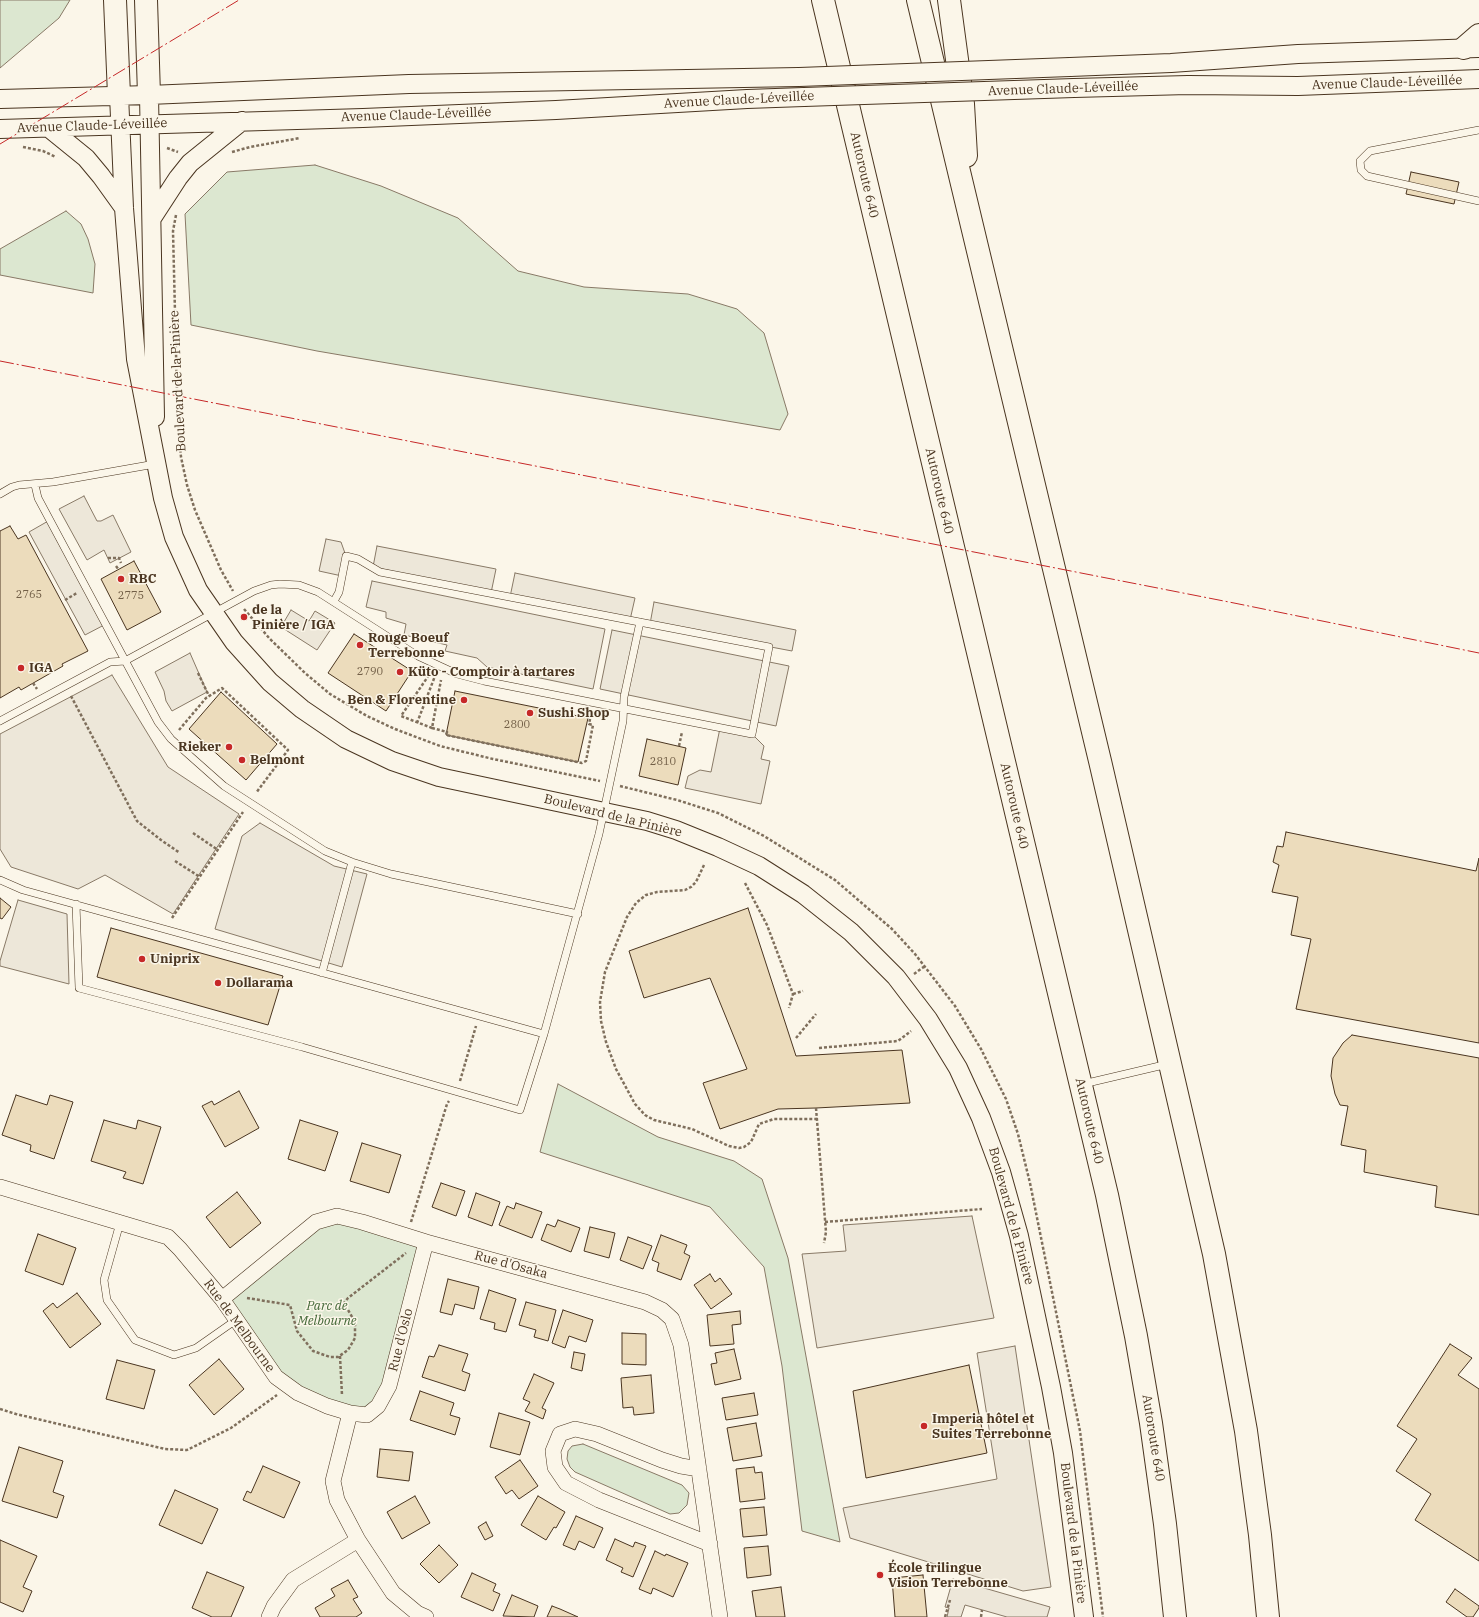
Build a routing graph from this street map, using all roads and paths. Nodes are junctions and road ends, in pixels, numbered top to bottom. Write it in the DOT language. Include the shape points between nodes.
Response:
graph roads {
  1 [pos="115,0"];
  2 [pos="146,0"];
  3 [pos="823,0"];
  4 [pos="918,0"];
  5 [pos="949,0"];
  6 [pos="1474,44"];
  7 [pos="1479,79"];
  8 [pos="119,95"];
  9 [pos="149,95"];
  10 [pos="0,98"];
  11 [pos="242,122"];
  12 [pos="149,124"];
  13 [pos="120,125"];
  14 [pos="49,128"];
  15 [pos="0,129"];
  16 [pos="1479,130"];
  17 [pos="20,147"];
  18 [pos="161,148"];
  19 [pos="182,156"];
  20 [pos="60,159"];
  21 [pos="1479,201"];
  22 [pos="968,207"];
  23 [pos="124,208"];
  24 [pos="177,211"];
  25 [pos="152,218"];
  26 [pos="155,464"];
  27 [pos="35,484"];
  28 [pos="0,494"];
  29 [pos="108,558"];
  30 [pos="121,563"];
  31 [pos="116,566"];
  32 [pos="119,570"];
  33 [pos="229,586"];
  34 [pos="334,601"];
  35 [pos="213,613"];
  36 [pos="248,614"];
  37 [pos="640,622"];
  38 [pos="124,661"];
  39 [pos="198,673"];
  40 [pos="429,675"];
  41 [pos="435,678"];
  42 [pos="441,680"];
  43 [pos="33,683"];
  44 [pos="36,688"];
  45 [pos="71,695"];
  46 [pos="210,696"];
  47 [pos="623,709"];
  48 [pos="591,714"];
  49 [pos="0,721"];
  50 [pos="417,723"];
  51 [pos="432,728"];
  52 [pos="178,731"];
  53 [pos="682,732"];
  54 [pos="679,746"];
  55 [pos="594,779"];
  56 [pos="626,787"];
  57 [pos="254,796"];
  58 [pos="243,812"];
  59 [pos="604,812"];
  60 [pos="193,833"];
  61 [pos="218,850"];
  62 [pos="180,853"];
  63 [pos="174,861"];
  64 [pos="352,862"];
  65 [pos="704,865"];
  66 [pos="200,878"];
  67 [pos="0,880"];
  68 [pos="746,883"];
  69 [pos="76,904"];
  70 [pos="578,914"];
  71 [pos="172,918"];
  72 [pos="322,973"];
  73 [pos="803,991"];
  74 [pos="794,994"];
  75 [pos="789,1008"];
  76 [pos="816,1014"];
  77 [pos="479,1016"];
  78 [pos="911,1031"];
  79 [pos="544,1034"];
  80 [pos="796,1038"];
  81 [pos="819,1048"];
  82 [pos="1170,1064"];
  83 [pos="1081,1084"];
  84 [pos="457,1092"];
  85 [pos="816,1108"];
  86 [pos="817,1119"];
  87 [pos="0,1187"];
  88 [pos="982,1209"];
  89 [pos="825,1222"];
  90 [pos="120,1223"];
  91 [pos="410,1226"];
  92 [pos="424,1241"];
  93 [pos="824,1243"];
  94 [pos="225,1296"];
  95 [pos="236,1320"];
  96 [pos="340,1356"];
  97 [pos="288,1386"];
  98 [pos="0,1408"];
  99 [pos="347,1412"];
  100 [pos="699,1469"];
  101 [pos="358,1540"];
  102 [pos="710,1544"];
  103 [pos="950,1600"];
  104 [pos="982,1610"];
  105 [pos="269,1617"];
  106 [pos="426,1617"];
  107 [pos="720,1617"];
  108 [pos="945,1617"];
  109 [pos="981,1617"];
  110 [pos="1084,1617"];
  111 [pos="1103,1617"];
  112 [pos="1175,1617"];
  113 [pos="1268,1617"];
  1 -- 8 [label="highway"];
  2 -- 9 [label="highway"];
  3 -- 83 [label="highway, Autoroute 640"];
  4 -- 22 [label="highway"];
  5 -- 22 [label="highway" via="964,104"];
  6 -- 9 [label="street, Avenue Claude-Léveillée, bridge" via="1070,67 799,76 409,84"];
  7 -- 11 [label="street, Avenue Claude-Léveillée, bridge" via="1298,86 1188,85 804,97"];
  8 -- 9 [label="street, Avenue Claude-Léveillée"];
  8 -- 10 [label="street, Avenue Claude-Léveillée"];
  8 -- 13 [label="street, Boulevard de la Pinière"];
  9 -- 12 [label="street, Boulevard de la Pinière"];
  11 -- 12 [label="street, Avenue Claude-Léveillée"];
  11 -- 25 [label="street" via="190,163"];
  12 -- 13 [label="street, Avenue Claude-Léveillée"];
  12 -- 25 [label="street, Boulevard de la Pinière"];
  13 -- 14 [label="street, Avenue Claude-Léveillée"];
  13 -- 23 [label="street, Boulevard de la Pinière"];
  14 -- 15 [label="street, Avenue Claude-Léveillée"];
  14 -- 23 [label="street" via="86,158"];
  16 -- 21 [label="lane" via="1370,151 1360,161 1361,170 1367,176"];
  17 -- 20 [label="path, Avenue Claude-Léveillée" via="43,151"];
  18 -- 19 [label="path, Avenue Claude-Léveillée" via="174,150"];
  22 -- 82 [label="highway"];
  23 -- 26 [label="street, Boulevard de la Pinière" via="136,359"];
  24 -- 33 [label="path, Boulevard de la Pinière" via="173,231 181,457 195,510"];
  25 -- 26 [label="street, Boulevard de la Pinière"];
  26 -- 27 [label="lane"];
  26 -- 35 [label="street, Boulevard de la Pinière" via="174,537 198,590"];
  27 -- 28 [label="lane" via="19,485"];
  27 -- 38 [label="lane" via="38,498"];
  29 -- 30 [label="path" via="119,558"];
  31 -- 32 [label="path"];
  34 -- 35 [label="lane" via="308,587 271,584"];
  34 -- 37 [label="lane" via="339,592 346,556 358,559 380,572"];
  34 -- 47 [label="lane" via="418,656 457,674"];
  35 -- 38 [label="lane"];
  35 -- 59 [label="street, Boulevard de la Pinière" via="234,642 280,691 325,726 358,745 392,761 439,776"];
  36 -- 55 [label="path" via="305,673 330,694 367,716 440,746 505,762"];
  37 -- 47 [label="lane"];
  37 -- 47 [label="lane" via="769,647 752,734"];
  38 -- 49 [label="lane" via="110,662"];
  38 -- 64 [label="lane" via="164,732 224,786 325,851"];
  39 -- 46 [label="path"];
  40 -- 50 [label="path" via="402,716"];
  41 -- 50 [label="path"];
  42 -- 51 [label="path"];
  43 -- 44 [label="path"];
  45 -- 62 [label="path" via="137,821"];
  46 -- 52 [label="path"];
  46 -- 57 [label="path" via="222,688 288,750"];
  47 -- 59 [label="lane"];
  48 -- 51 [label="path" via="588,724 592,725 586,761 582,762 446,735 447,732"];
  50 -- 51 [label="path"];
  53 -- 54 [label="path"];
  56 -- 111 [label="path, Boulevard de la Pinière" via="694,804 725,816 764,836 835,880 892,928 915,954 955,1006 981,1049 1006,1099 1018,1134 1031,1190 1080,1431"];
  58 -- 61 [label="path"];
  59 -- 70 [label="lane"];
  59 -- 110 [label="street, Boulevard de la Pinière" via="661,825 718,846 759,866 803,894 879,959 920,1008 944,1044 984,1124 1001,1172 1018,1236 1062,1447"];
  60 -- 61 [label="path"];
  61 -- 66 [label="path"];
  63 -- 66 [label="path"];
  64 -- 70 [label="lane" via="391,874"];
  64 -- 72 [label="lane"];
  65 -- 86 [label="path" via="691,887 646,896 636,903 627,917 605,972 600,1002 606,1042 616,1069 635,1104 645,1115 654,1120 692,1129 729,1146 744,1147 751,1142 759,1124 774,1119"];
  66 -- 71 [label="path"];
  67 -- 69 [label="lane" via="23,890"];
  68 -- 74 [label="path" via="767,925"];
  69 -- 72 [label="lane"];
  69 -- 84 [label="lane" via="79,988 302,1047"];
  70 -- 79 [label="lane"];
  72 -- 77 [label="lane"];
  73 -- 74 [label="path"];
  74 -- 75 [label="path"];
  76 -- 80 [label="path"];
  77 -- 79 [label="lane"];
  77 -- 84 [label="path"];
  78 -- 81 [label="path" via="898,1041"];
  79 -- 84 [label="lane" via="520,1110"];
  82 -- 83 [label="lane"];
  82 -- 113 [label="highway" via="1214,1254 1237,1379 1260,1535"];
  83 -- 112 [label="highway, Autoroute 640" via="1107,1195 1141,1363 1160,1483"];
  84 -- 91 [label="path" via="447,1104"];
  85 -- 86 [label="path"];
  86 -- 89 [label="path"];
  87 -- 90 [label="street, Rue de Melbourne"];
  88 -- 89 [label="path"];
  89 -- 93 [label="path"];
  90 -- 94 [label="street, Rue de Melbourne" via="168,1237"];
  90 -- 95 [label="lane" via="104,1280 107,1300 135,1340 174,1355 196,1348"];
  92 -- 94 [label="street, Rue d'Osaka" via="337,1216 316,1222"];
  92 -- 96 [label="path" via="344,1303 355,1322 355,1338 348,1350"];
  92 -- 99 [label="street, Rue d'Oslo" via="389,1386 378,1406 367,1415"];
  92 -- 100 [label="street, Rue d'Osaka" via="645,1302 662,1310 672,1319 681,1345"];
  94 -- 95 [label="street, Rue de Melbourne"];
  94 -- 96 [label="path" via="290,1305 297,1331 312,1351 330,1357"];
  95 -- 97 [label="street, Rue de Melbourne" via="276,1377"];
  96 -- 99 [label="path"];
  97 -- 98 [label="path" via="231,1428 187,1450 165,1449"];
  97 -- 99 [label="street, Rue de Melbourne" via="327,1406"];
  99 -- 101 [label="street" via="333,1481 337,1500"];
  100 -- 102 [label="street, Rue d'Osaka"];
  100 -- 102 [label="street" via="662,1460 597,1434 575,1429 560,1434 553,1451 555,1467 566,1483 599,1500"];
  101 -- 105 [label="street" via="293,1580"];
  101 -- 106 [label="street" via="393,1593 417,1613"];
  102 -- 107 [label="street, Rue d'Osaka"];
  103 -- 108 [label="path"];
  104 -- 109 [label="path"];
}
